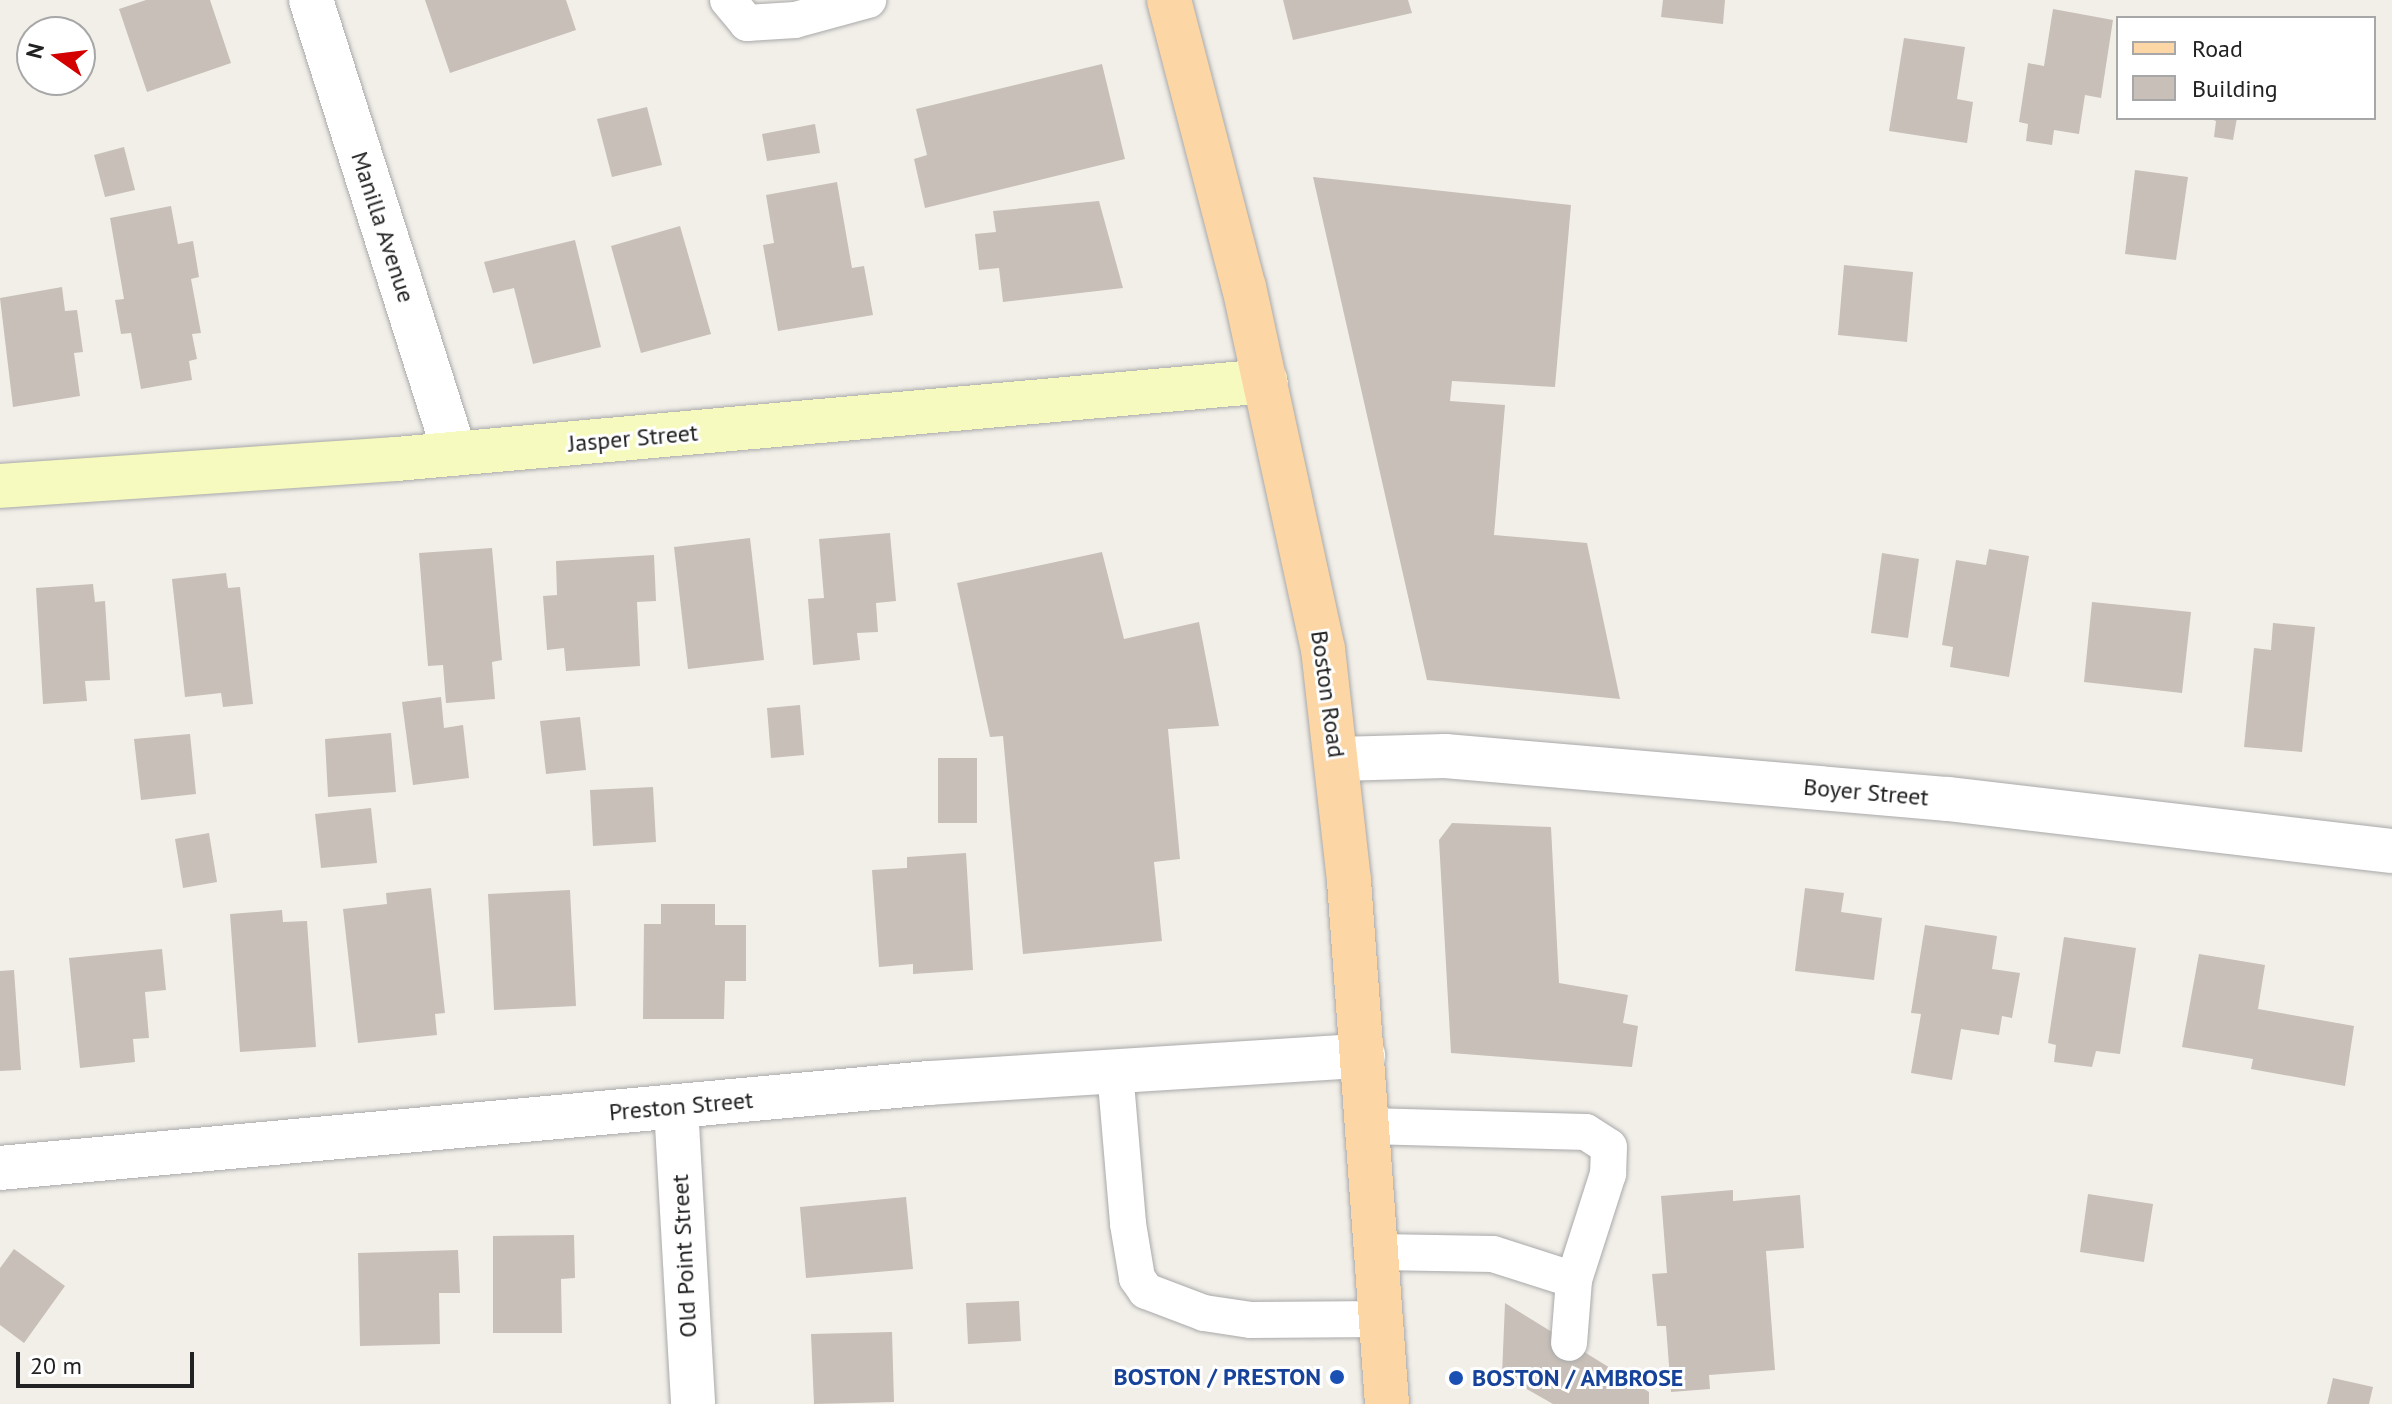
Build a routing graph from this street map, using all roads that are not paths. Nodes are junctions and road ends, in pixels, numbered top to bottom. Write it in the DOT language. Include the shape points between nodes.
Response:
graph roads {
  1 [pos="311,0"];
  2 [pos="728,0"];
  3 [pos="868,0"];
  4 [pos="1169,0"];
  5 [pos="1266,381"];
  6 [pos="455,454"];
  7 [pos="0,486"];
  8 [pos="1338,759"];
  9 [pos="2392,851"];
  10 [pos="1363,1056"];
  11 [pos="1115,1071"];
  12 [pos="676,1107"];
  13 [pos="1368,1126"];
  14 [pos="0,1168"];
  15 [pos="1378,1252"];
  16 [pos="1574,1280"];
  17 [pos="1383,1319"];
  18 [pos="1569,1343"];
  19 [pos="693,1404"];
  20 [pos="1387,1404"];
  1 -- 6 [label="street, Manilla Avenue"];
  2 -- 3 [label="lane" via="747,23 795,20"];
  4 -- 5 [label="main road, Boston Road"];
  5 -- 6 [label="main road, Jasper Street"];
  5 -- 8 [label="main road, Boston Road" via="1323,649"];
  6 -- 7 [label="main road, Jasper Street"];
  8 -- 9 [label="street, Boyer Street" via="1445,756 1918,796"];
  8 -- 10 [label="main road, Boston Road"];
  10 -- 11 [label="street, Preston Street"];
  10 -- 13 [label="main road, Boston Road"];
  11 -- 12 [label="street, Preston Street"];
  11 -- 17 [label="lane" via="1128,1224 1137,1278 1146,1291 1204,1313 1251,1320"];
  12 -- 14 [label="street, Preston Street"];
  12 -- 19 [label="street, Old Point Street"];
  13 -- 15 [label="main road, Boston Road"];
  13 -- 16 [label="lane" via="1586,1132 1609,1147 1608,1174"];
  15 -- 16 [label="lane" via="1493,1254"];
  15 -- 17 [label="main road, Boston Road"];
  16 -- 18 [label="lane"];
  17 -- 20 [label="main road, Boston Road"];
}
